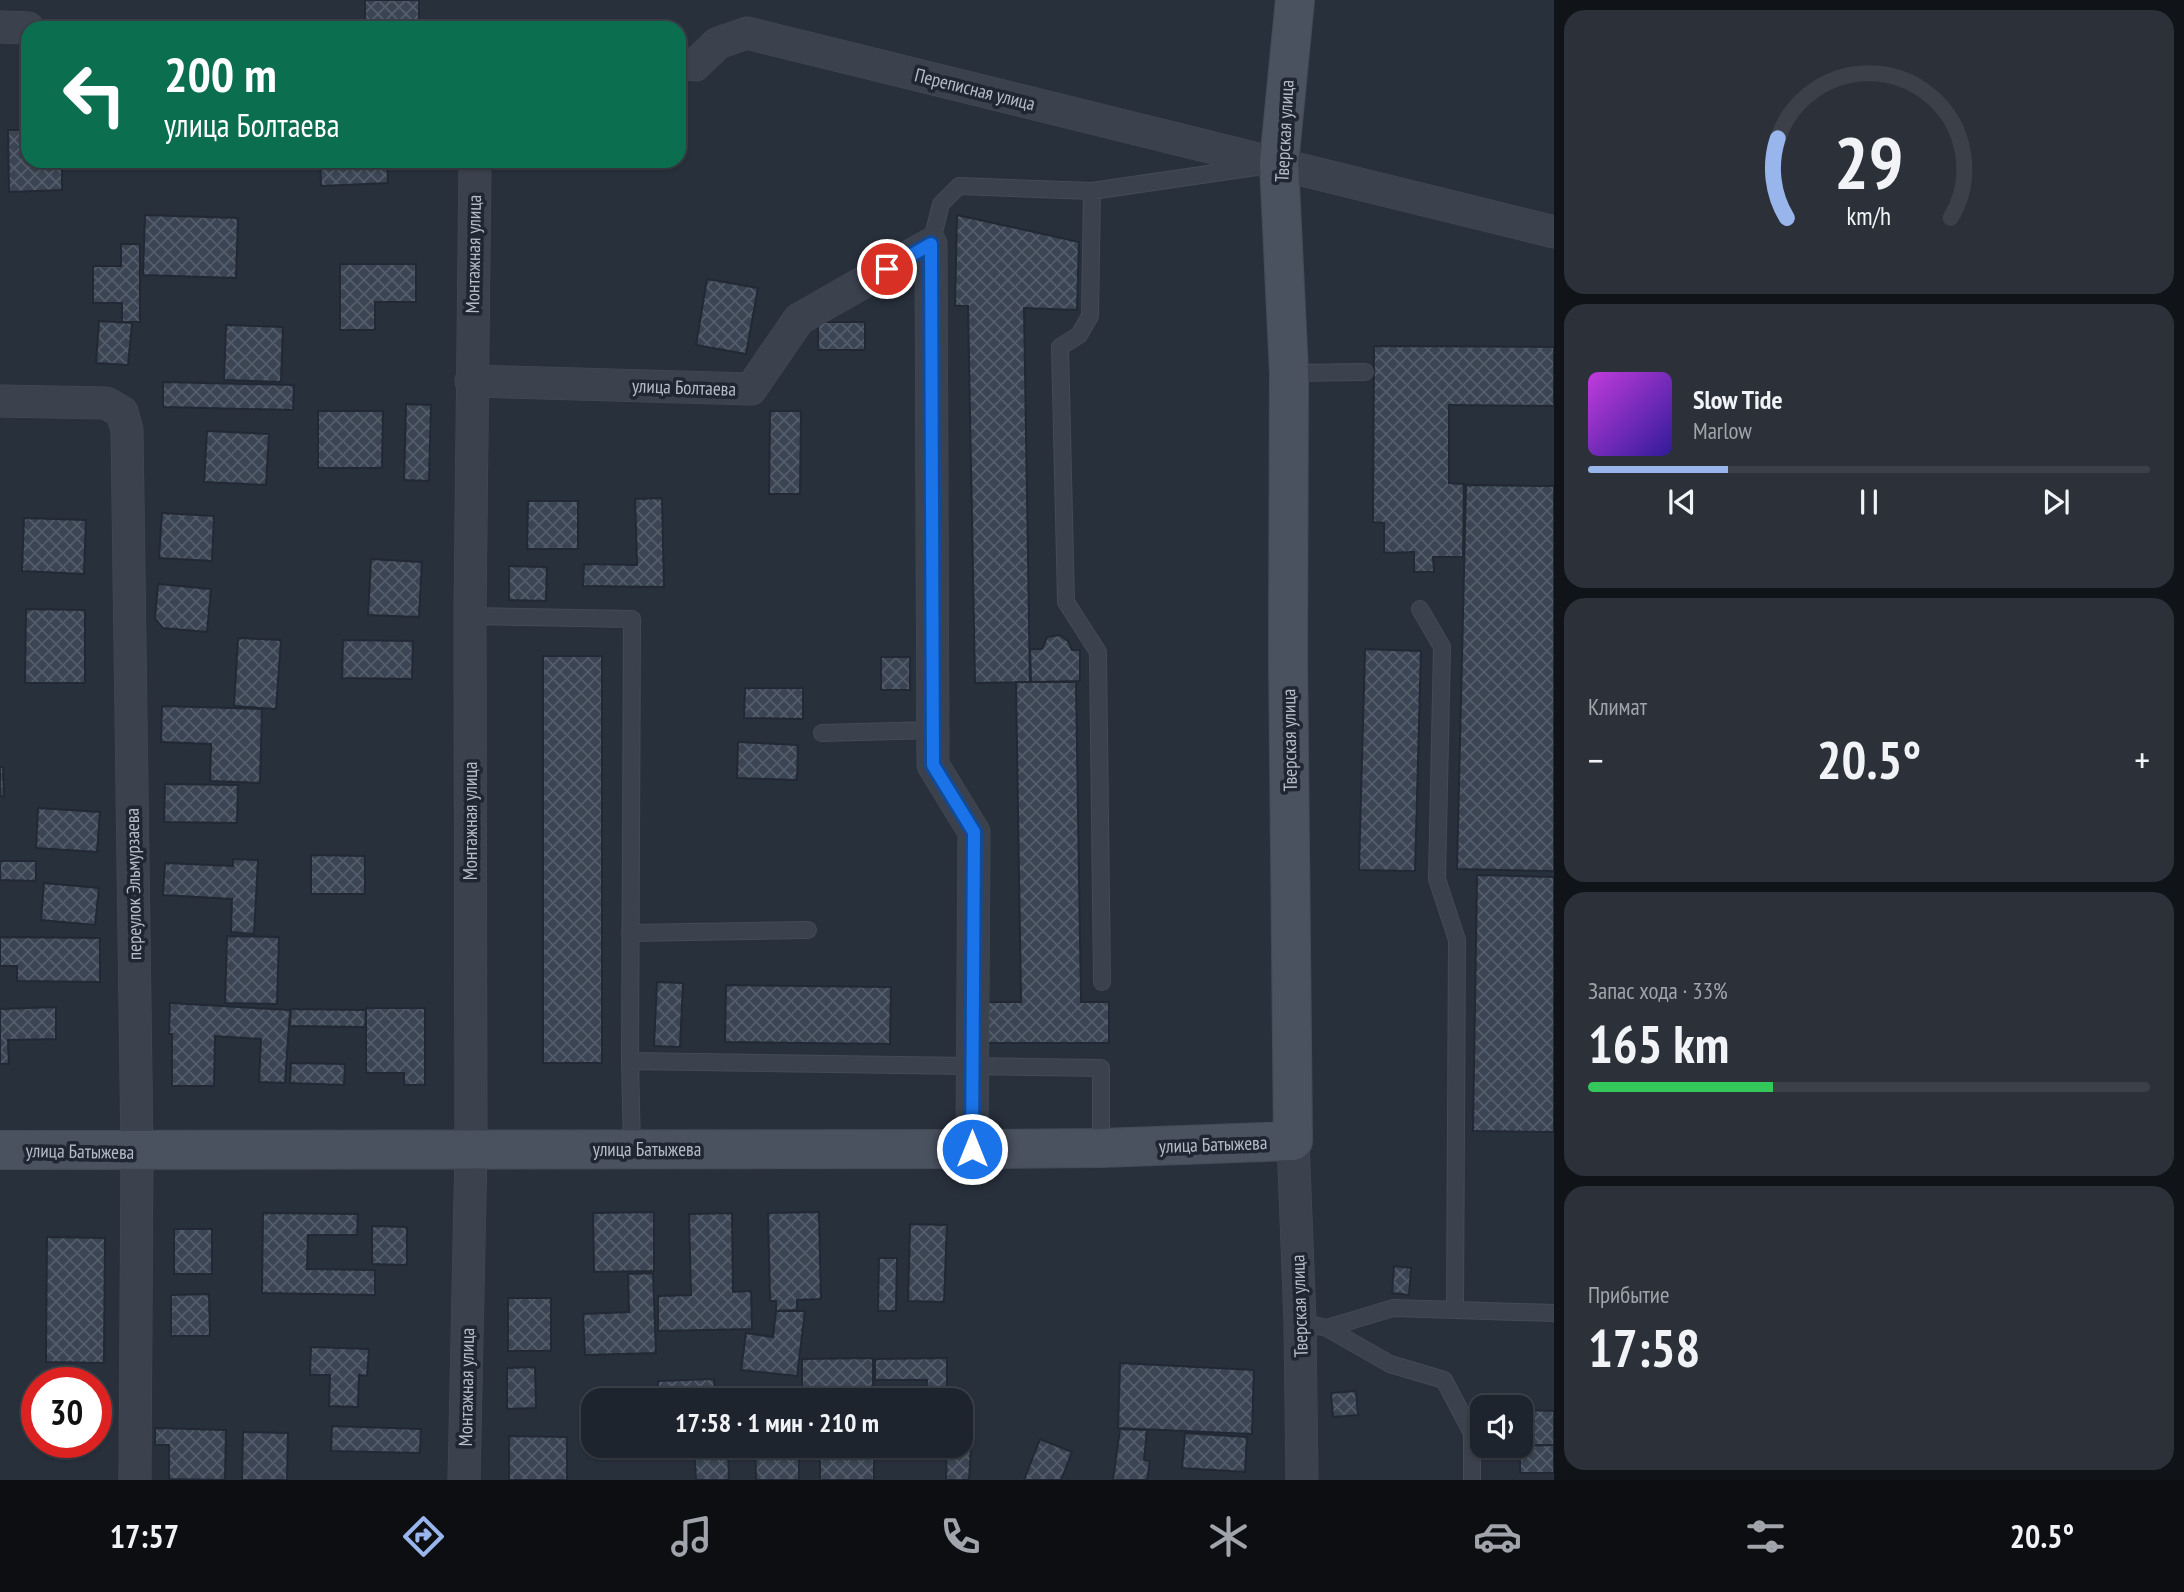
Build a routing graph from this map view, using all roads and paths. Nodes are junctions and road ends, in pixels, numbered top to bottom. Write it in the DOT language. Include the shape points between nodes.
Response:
graph roads {
  1 [pos="1295,0"];
  2 [pos="0,27"];
  3 [pos="21,28"];
  4 [pos="686,64"];
  5 [pos="1279,163"];
  6 [pos="475,168"];
  7 [pos="1092,191"];
  8 [pos="1554,232"];
  9 [pos="931,244"];
  10 [pos="1365,372"];
  11 [pos="1289,373"];
  12 [pos="471,381"];
  13 [pos="0,401"];
  14 [pos="1420,609"];
  15 [pos="470,616"];
  16 [pos="933,730"];
  17 [pos="822,733"];
  18 [pos="808,930"];
  19 [pos="631,933"];
  20 [pos="1102,982"];
  21 [pos="630,1061"];
  22 [pos="972,1065"];
  23 [pos="1293,1141"];
  24 [pos="1101,1148"];
  25 [pos="632,1149"];
  26 [pos="972,1149"];
  27 [pos="0,1150"];
  28 [pos="471,1150"];
  29 [pos="137,1151"];
  30 [pos="1455,1310"];
  31 [pos="1554,1313"];
  32 [pos="1314,1325"];
  33 [pos="135,1480"];
  34 [pos="464,1480"];
  35 [pos="1302,1480"];
  36 [pos="1472,1480"];
  1 -- 5 [label="street, Тверская улица"];
  2 -- 3 [label="street"];
  4 -- 5 [label="street, Переписная улица" via="695,65 718,43 747,33"];
  5 -- 7 [label="lane"];
  5 -- 8 [label="street"];
  5 -- 11 [label="street, Тверская улица"];
  6 -- 12 [label="street, Монтажная улица"];
  7 -- 9 [label="lane" via="959,186 941,204"];
  7 -- 20 [label="lane" via="1090,316 1079,335 1060,347 1066,602 1098,652"];
  9 -- 12 [label="street, улица Болтаева" via="799,318 751,389"];
  9 -- 16 [label="street"];
  10 -- 11 [label="lane"];
  11 -- 23 [label="street, Тверская улица"];
  12 -- 15 [label="street, Монтажная улица"];
  13 -- 29 [label="street, переулок Эльмурзаева" via="106,403 121,412 127,430"];
  14 -- 30 [label="lane" via="1442,647 1437,879 1457,940"];
  15 -- 19 [label="lane" via="632,619"];
  15 -- 28 [label="street, Монтажная улица"];
  16 -- 17 [label="lane"];
  16 -- 22 [label="street" via="933,765 974,832"];
  18 -- 19 [label="lane"];
  19 -- 21 [label="lane"];
  21 -- 22 [label="lane"];
  21 -- 25 [label="lane"];
  22 -- 24 [label="lane" via="1101,1068"];
  22 -- 26 [label="street"];
  23 -- 24 [label="street, улица Батыжева"];
  23 -- 32 [label="street, Тверская улица"];
  24 -- 26 [label="street, улица Батыжева"];
  25 -- 26 [label="street, улица Батыжева"];
  25 -- 28 [label="street, улица Батыжева"];
  27 -- 29 [label="street, улица Батыжева"];
  28 -- 29 [label="street, улица Батыжева"];
  28 -- 34 [label="street, Монтажная улица"];
  29 -- 33 [label="street, переулок Эльмурзаева"];
  30 -- 31 [label="lane"];
  30 -- 32 [label="lane" via="1392,1308"];
  32 -- 35 [label="street, Тверская улица"];
  32 -- 36 [label="lane" via="1390,1364 1444,1380 1472,1433"];
}
